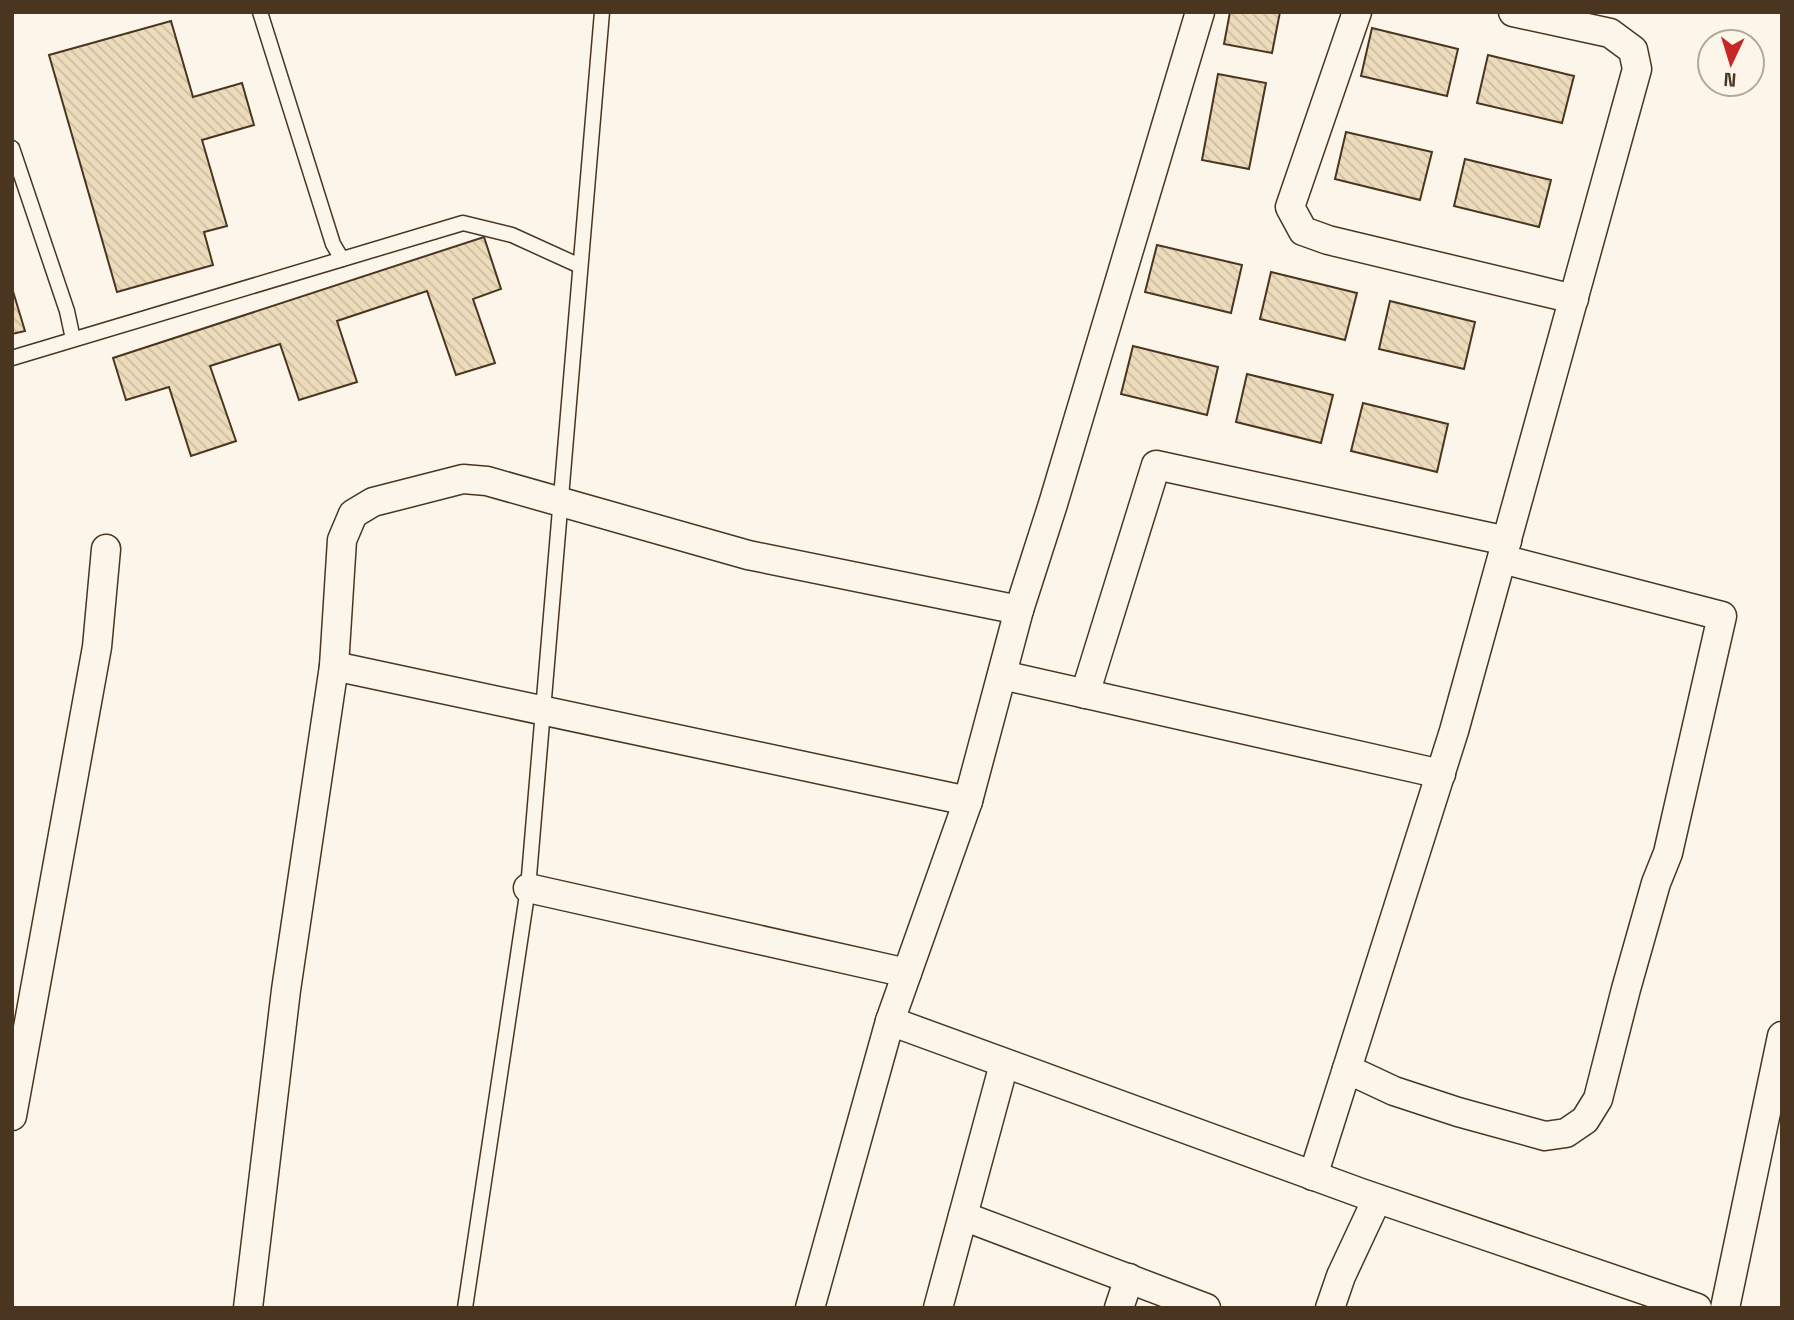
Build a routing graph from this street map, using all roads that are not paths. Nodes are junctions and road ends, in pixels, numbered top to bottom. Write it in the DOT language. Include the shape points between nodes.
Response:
graph roads {
  1 [pos="260,12"];
  2 [pos="602,12"];
  3 [pos="1200,12"];
  4 [pos="1357,12"];
  5 [pos="1513,12"];
  6 [pos="12,148"];
  7 [pos="342,259"];
  8 [pos="580,266"];
  9 [pos="1574,299"];
  10 [pos="73,339"];
  11 [pos="12,358"];
  12 [pos="561,502"];
  13 [pos="106,549"];
  14 [pos="1504,550"];
  15 [pos="1019,610"];
  16 [pos="334,666"];
  17 [pos="1002,675"];
  18 [pos="1085,694"];
  19 [pos="543,710"];
  20 [pos="1441,774"];
  21 [pos="968,801"];
  22 [pos="528,888"];
  23 [pos="907,973"];
  24 [pos="890,1021"];
  25 [pos="1782,1036"];
  26 [pos="1004,1064"];
  27 [pos="1347,1069"];
  28 [pos="12,1116"];
  29 [pos="1313,1176"];
  30 [pos="1377,1199"];
  31 [pos="963,1216"];
  32 [pos="1129,1278"];
  33 [pos="248,1308"];
  34 [pos="465,1308"];
  35 [pos="810,1308"];
  36 [pos="938,1308"];
  37 [pos="1119,1308"];
  38 [pos="1206,1308"];
  39 [pos="1330,1308"];
  40 [pos="1697,1308"];
  41 [pos="1725,1308"];
  1 -- 7 [label="lane" via="333,244"];
  2 -- 8 [label="lane"];
  3 -- 15 [label="street"];
  4 -- 9 [label="street" via="1290,207 1303,231"];
  5 -- 9 [label="street" via="1609,33 1633,50 1637,69"];
  6 -- 10 [label="lane"];
  7 -- 8 [label="lane" via="463,223 512,235"];
  7 -- 10 [label="lane"];
  8 -- 12 [label="lane"];
  9 -- 14 [label="street"];
  10 -- 11 [label="lane"];
  12 -- 15 [label="street" via="748,555"];
  12 -- 16 [label="street" via="487,481 463,479 373,502 353,514 342,540"];
  12 -- 19 [label="lane"];
  13 -- 28 [label="street" via="97,647"];
  14 -- 18 [label="street" via="1156,465"];
  14 -- 20 [label="street"];
  14 -- 27 [label="street" via="1722,616 1668,853 1598,1099 1585,1120 1566,1133 1545,1136 1394,1091"];
  15 -- 17 [label="street"];
  16 -- 19 [label="street"];
  16 -- 33 [label="street" via="286,990"];
  17 -- 18 [label="street"];
  17 -- 21 [label="street"];
  18 -- 20 [label="street"];
  19 -- 21 [label="street"];
  19 -- 22 [label="lane"];
  20 -- 27 [label="street"];
  21 -- 23 [label="street"];
  22 -- 23 [label="street"];
  22 -- 34 [label="lane"];
  23 -- 24 [label="street"];
  24 -- 26 [label="street"];
  24 -- 35 [label="street"];
  25 -- 41 [label="street"];
  26 -- 29 [label="street"];
  26 -- 31 [label="street"];
  27 -- 29 [label="street"];
  29 -- 30 [label="street"];
  30 -- 39 [label="street"];
  30 -- 40 [label="street"];
  31 -- 32 [label="street"];
  31 -- 36 [label="street"];
  32 -- 37 [label="street"];
  32 -- 38 [label="street"];
}
